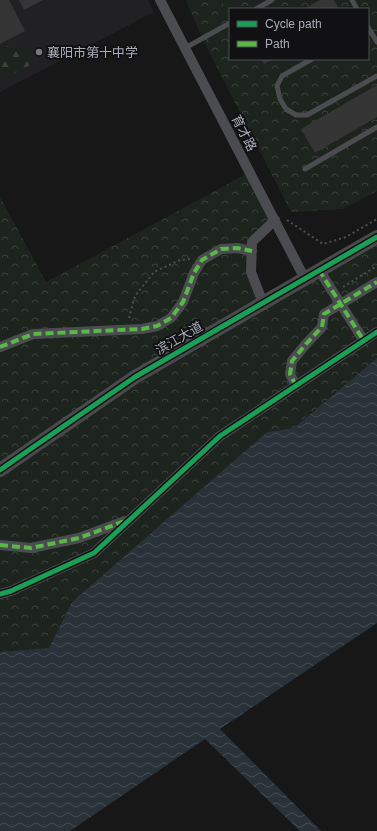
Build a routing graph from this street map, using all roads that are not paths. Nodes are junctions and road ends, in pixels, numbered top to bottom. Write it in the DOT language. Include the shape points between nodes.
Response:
graph roads {
  1 [pos="160,0"];
  2 [pos="272,0"];
  3 [pos="258,8"];
  4 [pos="229,24"];
  5 [pos="369,29"];
  6 [pos="377,42"];
  7 [pos="185,48"];
  8 [pos="310,60"];
  9 [pos="377,76"];
  10 [pos="377,127"];
  11 [pos="305,169"];
  12 [pos="279,219"];
  13 [pos="377,237"];
  14 [pos="252,251"];
  15 [pos="319,270"];
  16 [pos="305,279"];
  17 [pos="377,282"];
  18 [pos="263,303"];
  19 [pos="340,304"];
  20 [pos="377,332"];
  21 [pos="364,341"];
  22 [pos="0,346"];
  23 [pos="296,386"];
  24 [pos="0,470"];
  25 [pos="131,519"];
  26 [pos="0,545"];
  27 [pos="0,594"];
  1 -- 7 [label="street, 育才路"];
  2 -- 3 [label="lane"];
  4 -- 7 [label="lane"];
  5 -- 6 [label="lane"];
  7 -- 12 [label="street, 育才路"];
  8 -- 9 [label="lane" via="282,76 277,86 286,109 296,115 307,115"];
  10 -- 11 [label="lane"];
  12 -- 14 [label="street" via="252,242"];
  12 -- 16 [label="street, 育才路"];
  13 -- 15 [label="street, 滨江大道"];
  14 -- 18 [label="street" via="251,272"];
  14 -- 22 [label="street" via="237,248 221,249 202,260 183,302 171,318 157,326 142,329 34,334"];
  15 -- 16 [label="street, 滨江大道"];
  15 -- 19 [label="street"];
  16 -- 18 [label="street, 滨江大道"];
  17 -- 19 [label="street"];
  18 -- 24 [label="street, 滨江大道" via="134,377"];
  19 -- 21 [label="street"];
  19 -- 23 [label="street" via="324,314 322,328 292,362 290,374"];
  20 -- 21 [label="street"];
  21 -- 23 [label="street"];
  23 -- 25 [label="street" via="220,436"];
  25 -- 26 [label="street" via="79,538 31,548"];
  25 -- 27 [label="street" via="94,553"];
}
